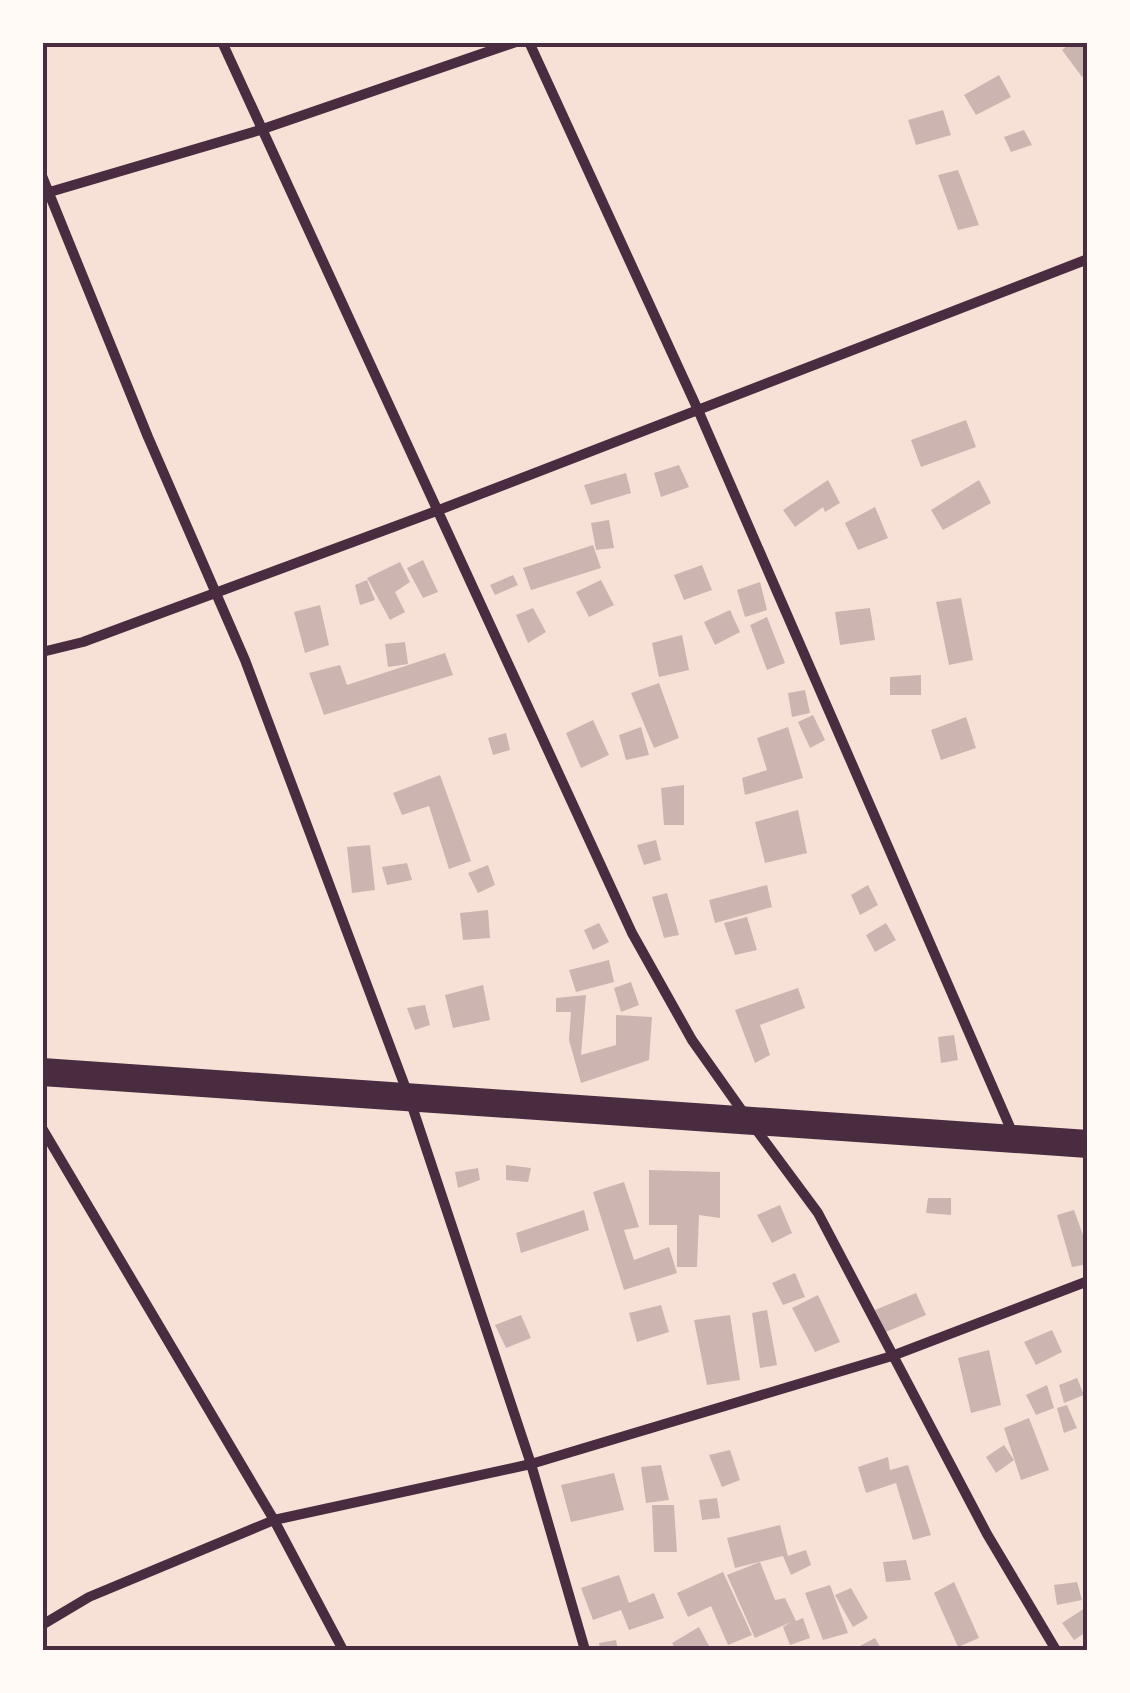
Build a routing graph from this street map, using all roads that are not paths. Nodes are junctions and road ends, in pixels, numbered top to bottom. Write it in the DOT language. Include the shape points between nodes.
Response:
graph roads {
  1 [pos="222,42"];
  2 [pos="516,42"];
  3 [pos="529,42"];
  4 [pos="260,130"];
  5 [pos="42,176"];
  6 [pos="46,194"];
  7 [pos="1088,259"];
  8 [pos="698,410"];
  9 [pos="439,510"];
  10 [pos="216,593"];
  11 [pos="42,652"];
  12 [pos="42,1072"];
  13 [pos="409,1098"];
  14 [pos="750,1123"];
  15 [pos="42,1128"];
  16 [pos="1015,1140"];
  17 [pos="1088,1144"];
  18 [pos="1088,1282"];
  19 [pos="892,1356"];
  20 [pos="531,1464"];
  21 [pos="274,1520"];
  22 [pos="42,1625"];
  23 [pos="343,1650"];
  24 [pos="585,1650"];
  25 [pos="1056,1650"];
  1 -- 4 [label="street"];
  2 -- 4 [label="street"];
  3 -- 8 [label="street"];
  4 -- 6 [label="street"];
  4 -- 9 [label="street"];
  5 -- 6 [label="street"];
  6 -- 10 [label="street"];
  7 -- 8 [label="street"];
  8 -- 9 [label="street"];
  8 -- 16 [label="street"];
  9 -- 10 [label="street"];
  9 -- 14 [label="street" via="632,933 692,1040"];
  10 -- 11 [label="street"];
  10 -- 13 [label="street"];
  12 -- 13 [label="highway"];
  13 -- 14 [label="highway"];
  13 -- 20 [label="street"];
  14 -- 16 [label="highway"];
  14 -- 19 [label="street" via="818,1213"];
  15 -- 21 [label="street"];
  16 -- 17 [label="highway"];
  18 -- 19 [label="street"];
  19 -- 20 [label="street"];
  19 -- 25 [label="street"];
  20 -- 21 [label="street"];
  20 -- 24 [label="street"];
  21 -- 22 [label="street" via="89,1597"];
  21 -- 23 [label="street"];
}
